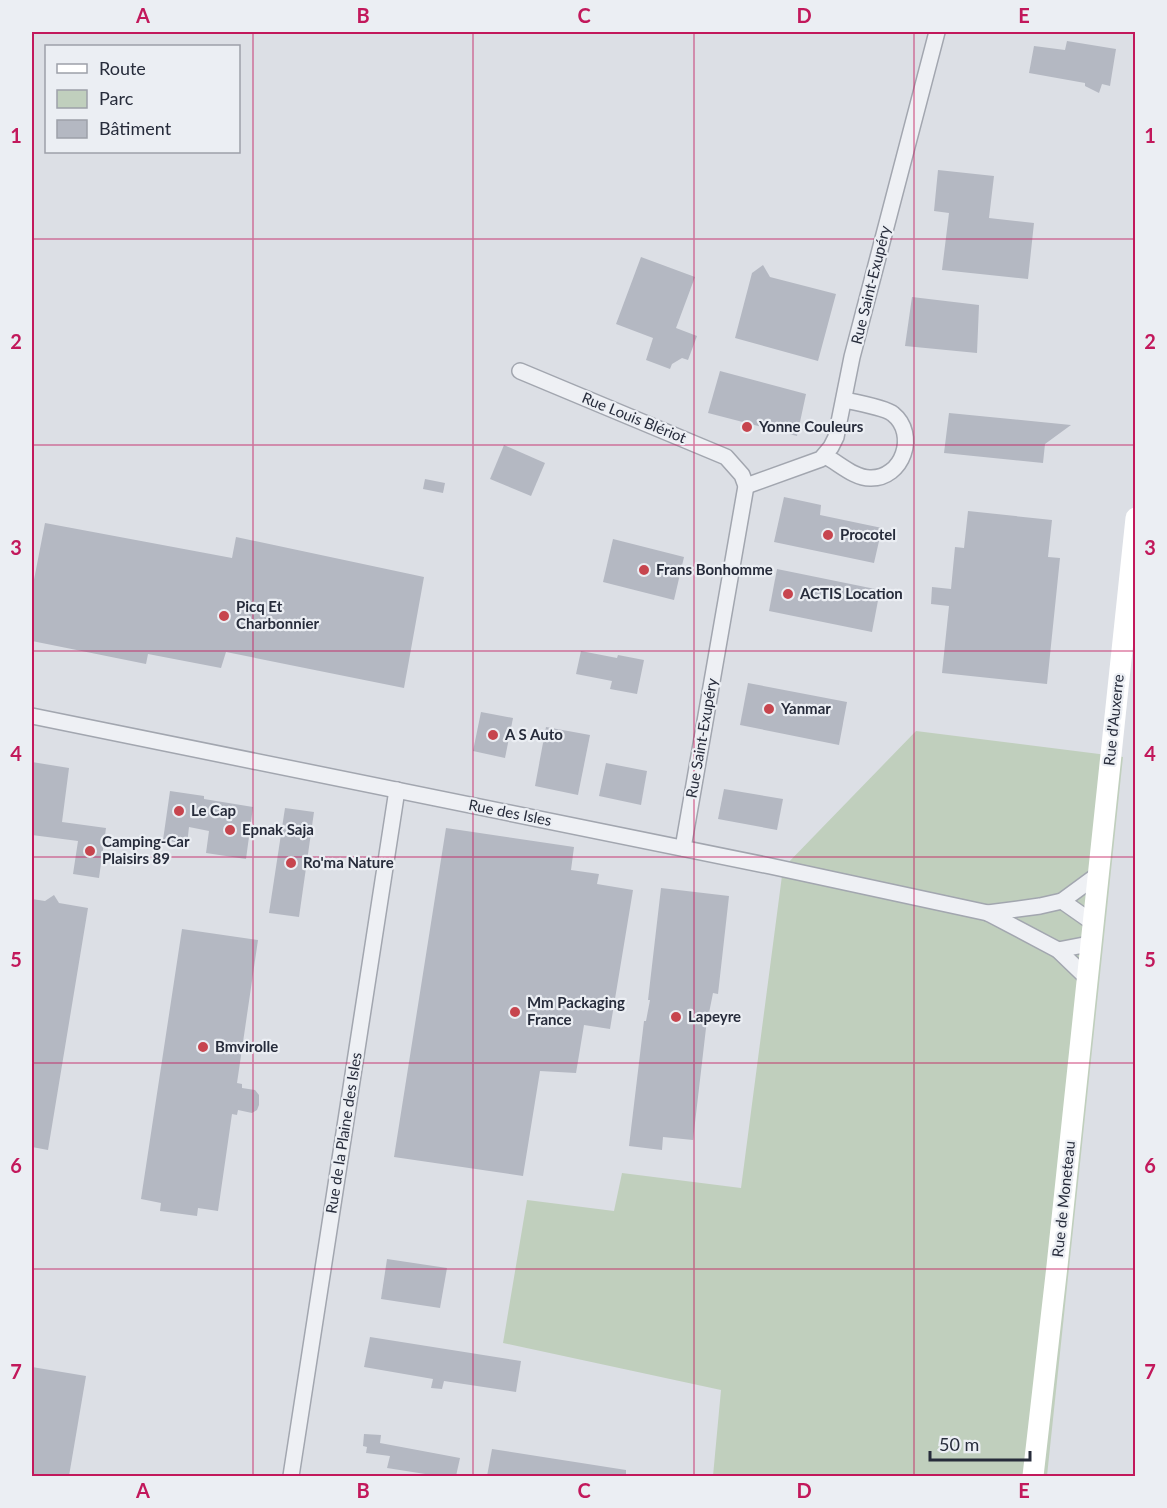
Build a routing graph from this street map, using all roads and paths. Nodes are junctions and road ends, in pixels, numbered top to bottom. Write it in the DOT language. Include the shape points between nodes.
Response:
graph roads {
  1 [pos="937,32"];
  2 [pos="520,371"];
  3 [pos="844,400"];
  4 [pos="831,459"];
  5 [pos="744,480"];
  6 [pos="1136,518"];
  7 [pos="32,716"];
  8 [pos="397,790"];
  9 [pos="683,848"];
  10 [pos="1096,876"];
  11 [pos="1062,901"];
  12 [pos="988,912"];
  13 [pos="1092,922"];
  14 [pos="1089,944"];
  15 [pos="1058,950"];
  16 [pos="1086,977"];
  17 [pos="291,1476"];
  18 [pos="1033,1476"];
  1 -- 3 [label="street, Rue Saint-Exupéry"];
  2 -- 5 [label="street, Rue Louis Blériot" via="712,450 726,457"];
  3 -- 4 [label="street, Rue Saint-Exupéry"];
  3 -- 4 [label="street" via="892,413 906,440 904,455 890,472 870,478 857,476"];
  4 -- 5 [label="street"];
  5 -- 9 [label="street, Rue Saint-Exupéry"];
  6 -- 10 [label="main road, Rue d'Auxerre"];
  7 -- 8 [label="street, Rue des Isles"];
  8 -- 9 [label="street, Rue des Isles"];
  8 -- 17 [label="street, Rue de la Plaine des Isles"];
  9 -- 12 [label="street, Rue des Isles"];
  10 -- 11 [label="street, Rue des Isles"];
  10 -- 13 [label="main road, Rue d'Auxerre"];
  11 -- 12 [label="street, Rue des Isles"];
  11 -- 13 [label="street"];
  12 -- 15 [label="street, Rue des Isles"];
  13 -- 14 [label="main road, Rue de Moneteau"];
  14 -- 15 [label="street"];
  14 -- 16 [label="main road, Rue de Moneteau"];
  15 -- 16 [label="street, Rue des Isles"];
  16 -- 18 [label="main road, Rue de Moneteau"];
}
